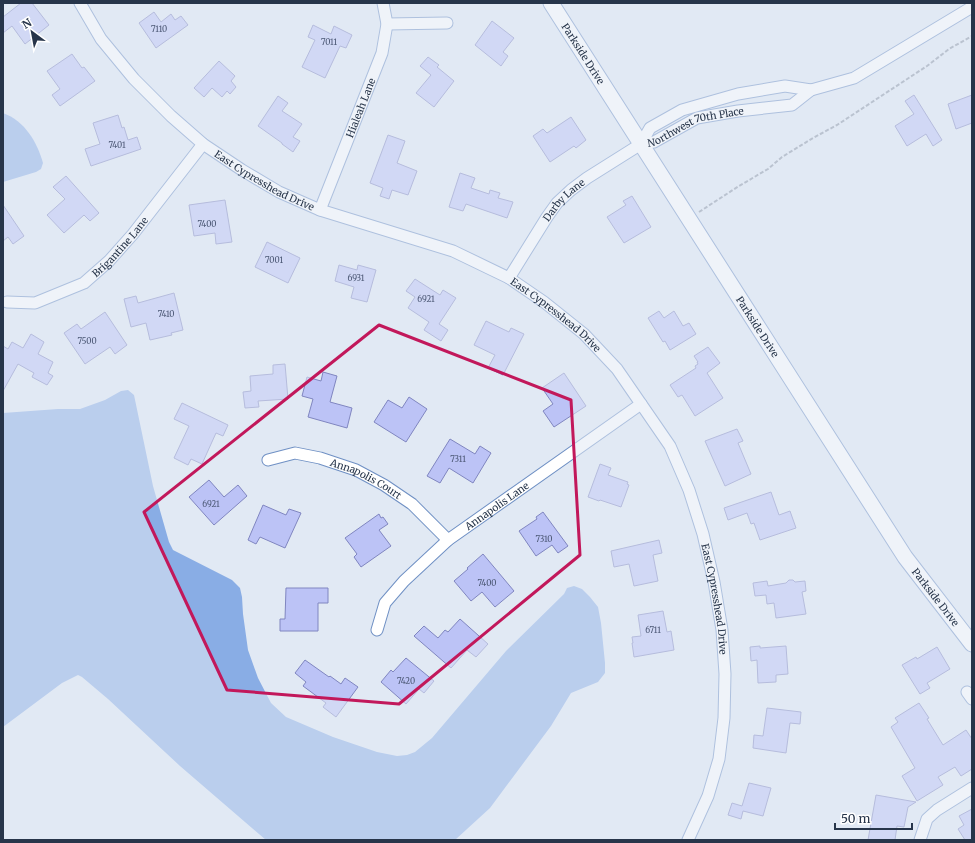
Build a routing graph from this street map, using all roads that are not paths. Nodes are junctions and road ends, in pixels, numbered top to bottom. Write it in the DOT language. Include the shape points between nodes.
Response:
graph roads {
  1 [pos="80,3"];
  2 [pos="383,3"];
  3 [pos="551,3"];
  4 [pos="972,7"];
  5 [pos="447,23"];
  6 [pos="387,24"];
  7 [pos="773,87"];
  8 [pos="811,90"];
  9 [pos="738,94"];
  10 [pos="776,106"];
  11 [pos="741,110"];
  12 [pos="203,144"];
  13 [pos="641,144"];
  14 [pos="320,210"];
  15 [pos="509,278"];
  16 [pos="6,302"];
  17 [pos="641,404"];
  18 [pos="268,460"];
  19 [pos="448,540"];
  20 [pos="377,630"];
  21 [pos="972,644"];
  22 [pos="972,788"];
  23 [pos="688,840"];
  24 [pos="920,840"];
  1 -- 12 [label="street, East Cypresshead Drive" via="101,39 134,78"];
  2 -- 6 [label="street, Hialeah Lane"];
  3 -- 13 [label="street, Parkside Drive"];
  4 -- 8 [label="street, Northwest 70th Place" via="854,78"];
  5 -- 6 [label="street"];
  6 -- 14 [label="street, Hialeah Lane" via="382,53"];
  7 -- 8 [label="street, Northwest 70th Place"];
  7 -- 9 [label="street, Northwest 70th Place"];
  7 -- 10 [label="street"];
  8 -- 10 [label="street, Northwest 70th Place" via="792,105"];
  9 -- 11 [label="street"];
  9 -- 13 [label="street, Northwest 70th Place" via="682,110 650,128"];
  10 -- 11 [label="street, Northwest 70th Place"];
  11 -- 13 [label="street, Northwest 70th Place" via="697,118 654,142"];
  12 -- 14 [label="street, East Cypresshead Drive" via="279,192"];
  12 -- 16 [label="street, Brigantine Lane" via="134,234 84,283 35,303"];
  13 -- 15 [label="street, Darby Lane" via="587,178 557,203"];
  13 -- 21 [label="street, Parkside Drive" via="905,557"];
  14 -- 15 [label="street, East Cypresshead Drive" via="453,251"];
  15 -- 17 [label="street, East Cypresshead Drive" via="584,334 617,369"];
  17 -- 19 [label="street, Annapolis Lane"];
  17 -- 23 [label="street, East Cypresshead Drive" via="670,446 689,490 703,534 722,630 725,696 719,759 708,796"];
  18 -- 19 [label="street, Annapolis Court" via="295,453 356,470 412,504"];
  19 -- 20 [label="street, Annapolis Lane" via="404,581 385,603"];
  22 -- 24 [label="street" via="927,819"];
}
